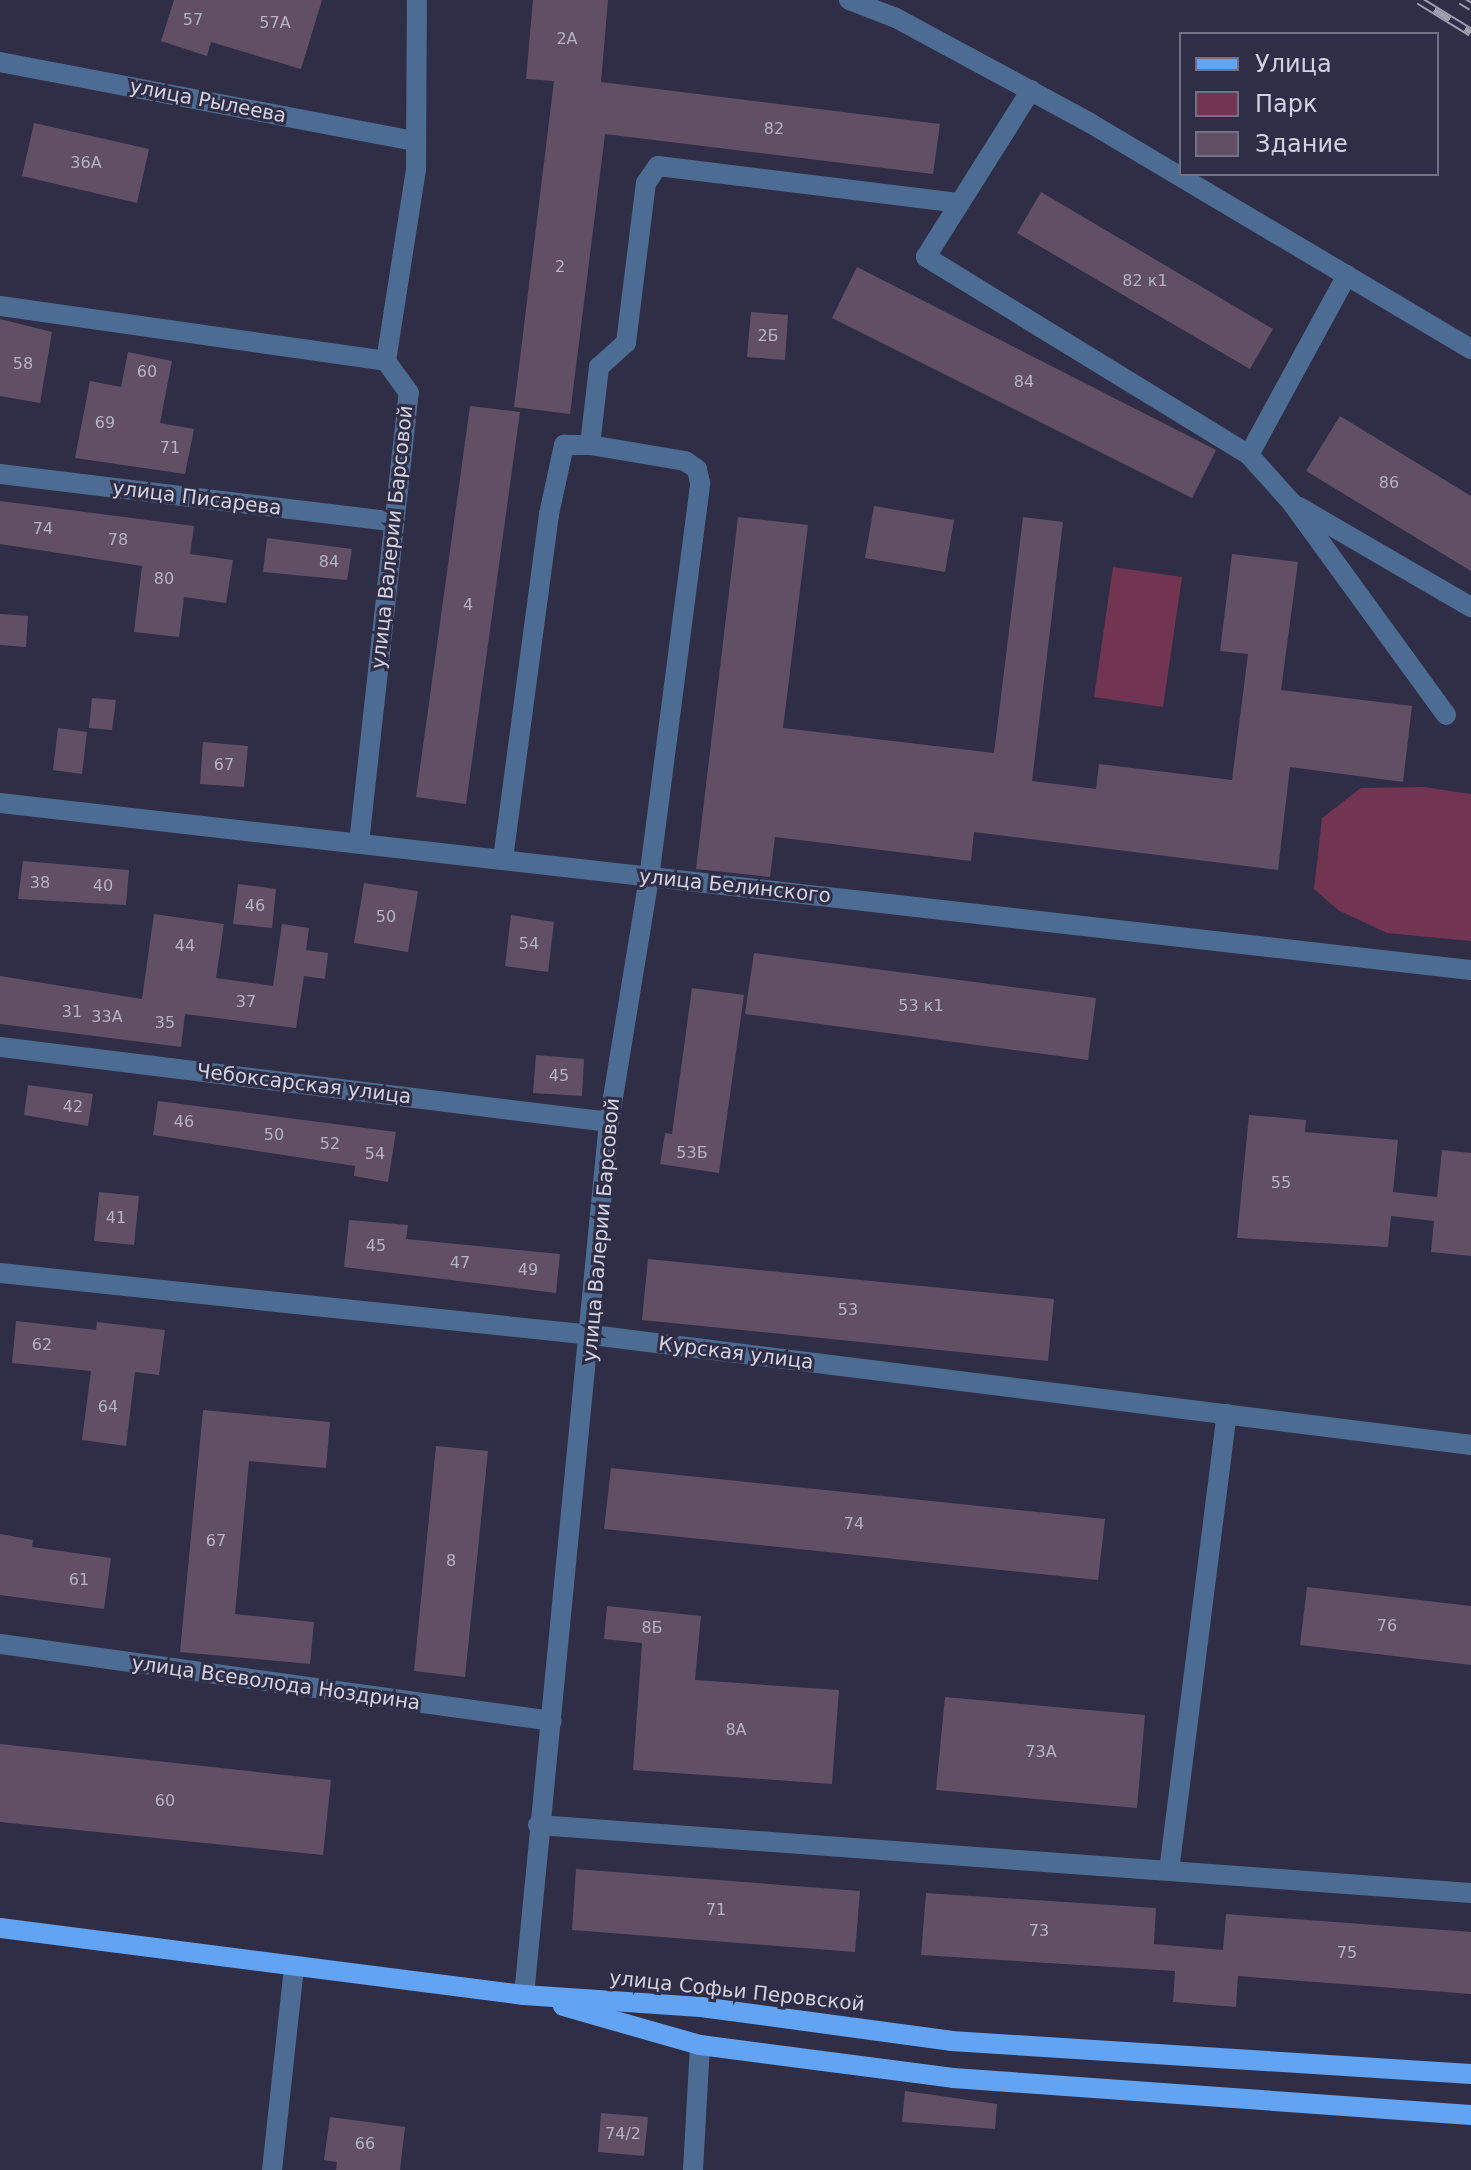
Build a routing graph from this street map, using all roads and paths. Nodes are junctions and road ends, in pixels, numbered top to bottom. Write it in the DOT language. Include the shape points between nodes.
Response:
graph roads {
  1 [pos="417,0"];
  2 [pos="849,0"];
  3 [pos="0,62"];
  4 [pos="1031,90"];
  5 [pos="416,141"];
  6 [pos="958,203"];
  7 [pos="1347,275"];
  8 [pos="0,306"];
  9 [pos="1471,349"];
  10 [pos="386,361"];
  11 [pos="590,445"];
  12 [pos="1249,455"];
  13 [pos="0,474"];
  14 [pos="1292,503"];
  15 [pos="394,522"];
  16 [pos="1471,607"];
  17 [pos="1446,715"];
  18 [pos="0,803"];
  19 [pos="359,843"];
  20 [pos="503,859"];
  21 [pos="649,878"];
  22 [pos="1471,970"];
  23 [pos="0,1047"];
  24 [pos="609,1122"];
  25 [pos="0,1273"];
  26 [pos="592,1335"];
  27 [pos="1227,1414"];
  28 [pos="1471,1445"];
  29 [pos="0,1644"];
  30 [pos="552,1721"];
  31 [pos="538,1825"];
  32 [pos="1169,1871"];
  33 [pos="1471,1893"];
  34 [pos="0,1928"];
  35 [pos="294,1966"];
  36 [pos="524,1995"];
  37 [pos="700,2045"];
  38 [pos="1471,2074"];
  39 [pos="1471,2115"];
  40 [pos="272,2170"];
  41 [pos="693,2170"];
  1 -- 5 [label="street"];
  2 -- 4 [label="street" via="896,18"];
  3 -- 5 [label="street, улица Рылеева"];
  4 -- 6 [label="street"];
  4 -- 7 [label="street"];
  5 -- 10 [label="street"];
  6 -- 11 [label="street" via="658,166 646,183 626,343 599,367"];
  6 -- 12 [label="street" via="926,257"];
  7 -- 9 [label="street"];
  7 -- 12 [label="street"];
  8 -- 10 [label="street"];
  10 -- 15 [label="street, улица Валерии Барсовой" via="409,393"];
  11 -- 20 [label="street" via="564,445 549,514"];
  11 -- 21 [label="street, улица Валерии Барсовой" via="685,461 697,469 700,483"];
  12 -- 14 [label="street"];
  13 -- 15 [label="street, улица Писарева"];
  14 -- 16 [label="street"];
  14 -- 17 [label="street"];
  15 -- 19 [label="street, улица Валерии Барсовой"];
  18 -- 19 [label="street, улица Белинского"];
  19 -- 20 [label="street, улица Белинского"];
  20 -- 21 [label="street, улица Белинского"];
  21 -- 22 [label="street, улица Белинского"];
  21 -- 24 [label="street, улица Валерии Барсовой"];
  23 -- 24 [label="street, Чебоксарская улица"];
  24 -- 26 [label="street, улица Валерии Барсовой"];
  25 -- 26 [label="street, Курская улица"];
  26 -- 27 [label="street, Курская улица"];
  26 -- 30 [label="street, улица Валерии Барсовой"];
  27 -- 28 [label="street, Курская улица"];
  27 -- 32 [label="street"];
  29 -- 30 [label="street, улица Всеволода Ноздрина"];
  30 -- 31 [label="street, улица Валерии Барсовой"];
  31 -- 32 [label="street"];
  31 -- 36 [label="street, улица Валерии Барсовой"];
  32 -- 33 [label="street"];
  34 -- 35 [label="main road, улица Софьи Перовской"];
  35 -- 36 [label="main road, улица Софьи Перовской"];
  35 -- 40 [label="street"];
  36 -- 37 [label="main road"];
  36 -- 38 [label="main road, улица Софьи Перовской" via="701,2007 951,2041"];
  37 -- 39 [label="main road" via="953,2078"];
  37 -- 41 [label="street"];
}
